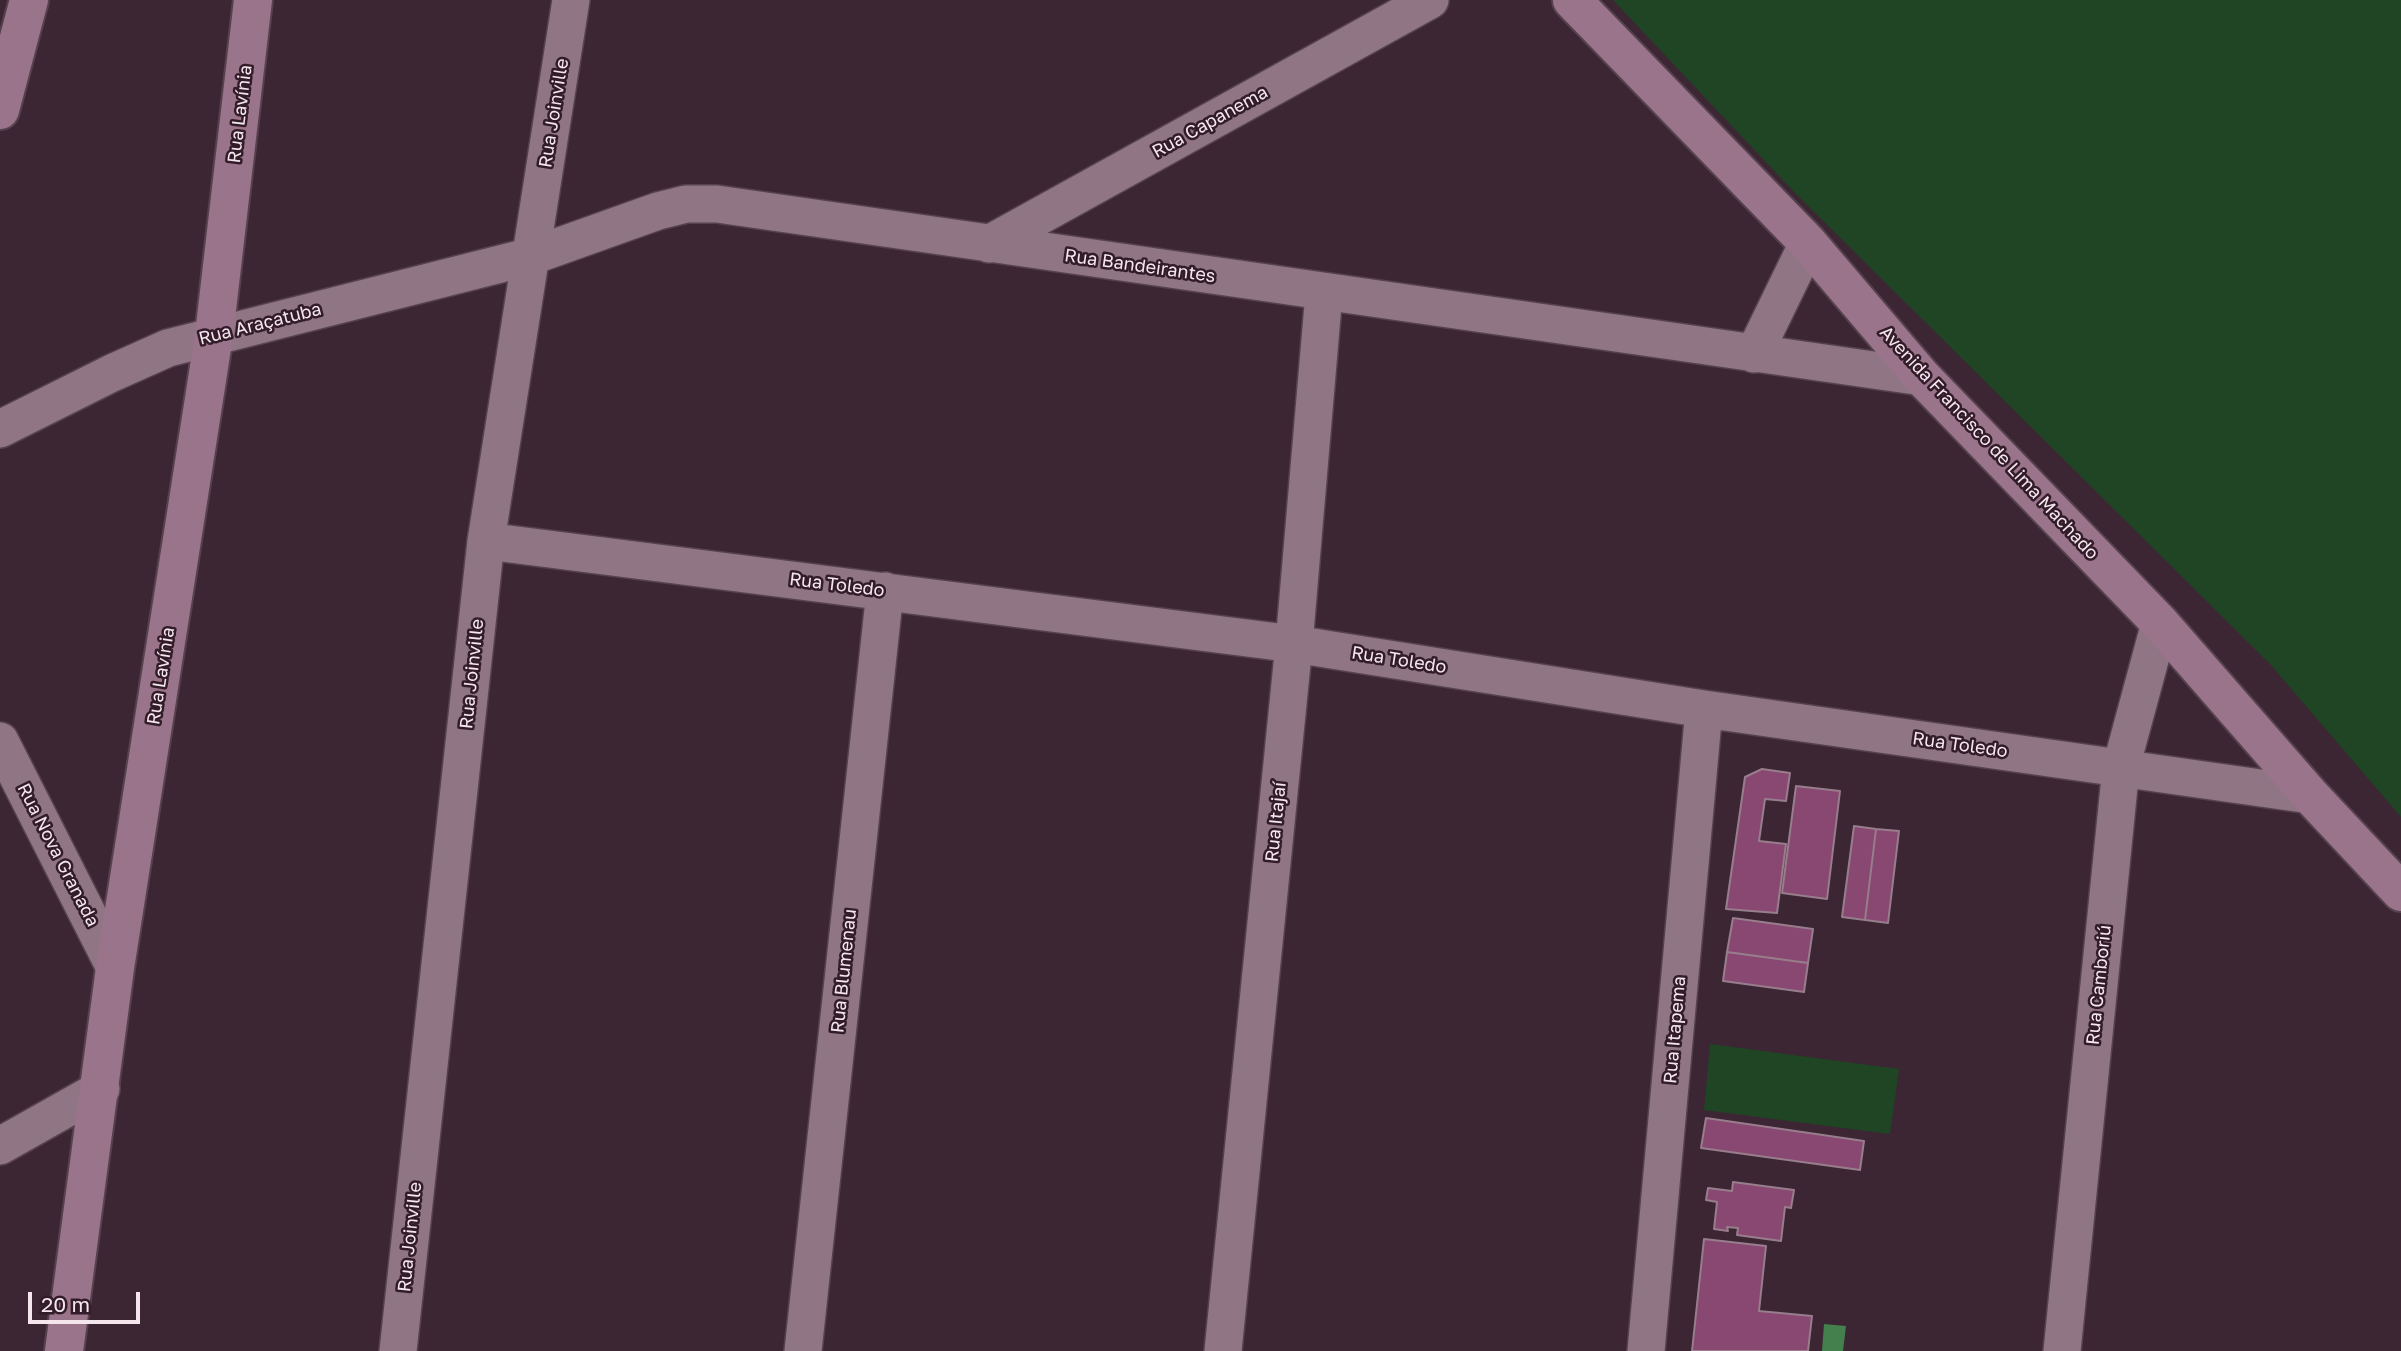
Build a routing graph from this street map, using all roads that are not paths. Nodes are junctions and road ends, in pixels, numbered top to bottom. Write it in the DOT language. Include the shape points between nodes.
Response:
graph roads {
  1 [pos="29,0"];
  2 [pos="253,0"];
  3 [pos="571,0"];
  4 [pos="1430,0"];
  5 [pos="1572,0"];
  6 [pos="0,110"];
  7 [pos="1808,243"];
  8 [pos="989,244"];
  9 [pos="532,256"];
  10 [pos="1324,293"];
  11 [pos="214,335"];
  12 [pos="1754,354"];
  13 [pos="1922,377"];
  14 [pos="0,429"];
  15 [pos="486,541"];
  16 [pos="884,592"];
  17 [pos="2160,623"];
  18 [pos="1294,644"];
  19 [pos="1704,709"];
  20 [pos="0,741"];
  21 [pos="2121,767"];
  22 [pos="2310,795"];
  23 [pos="2401,891"];
  24 [pos="115,968"];
  25 [pos="101,1089"];
  26 [pos="0,1146"];
  27 [pos="64,1351"];
  28 [pos="398,1351"];
  29 [pos="803,1351"];
  30 [pos="1223,1351"];
  31 [pos="1646,1351"];
  32 [pos="2062,1351"];
  1 -- 6 [label="street"];
  2 -- 11 [label="street, Rua Lavínia"];
  3 -- 9 [label="street, Rua Joinville"];
  4 -- 8 [label="street, Rua Capanema"];
  5 -- 7 [label="street, Avenida Francisco de Lima Machado"];
  7 -- 12 [label="street"];
  7 -- 13 [label="street, Avenida Francisco de Lima Machado"];
  8 -- 9 [label="street, Rua Bandeirantes" via="717,204 686,204"];
  8 -- 10 [label="street, Rua Bandeirantes"];
  9 -- 11 [label="street, Rua Araçatuba"];
  9 -- 15 [label="street, Rua Joinville"];
  10 -- 12 [label="street, Rua Bandeirantes"];
  10 -- 18 [label="street, Rua Itajaí"];
  11 -- 14 [label="street, Rua Araçatuba" via="168,348"];
  11 -- 24 [label="street, Rua Lavínia"];
  12 -- 13 [label="street, Rua Bandeirantes"];
  13 -- 17 [label="street, Avenida Francisco de Lima Machado"];
  15 -- 16 [label="street, Rua Toledo"];
  15 -- 28 [label="street, Rua Joinville"];
  16 -- 18 [label="street, Rua Toledo"];
  16 -- 29 [label="street, Rua Blumenau"];
  17 -- 21 [label="street, Rua Camboriú"];
  17 -- 22 [label="street, Avenida Francisco de Lima Machado"];
  18 -- 19 [label="street, Rua Toledo"];
  18 -- 30 [label="street, Rua Itajaí"];
  19 -- 21 [label="street, Rua Toledo"];
  19 -- 31 [label="street, Rua Itapema"];
  20 -- 24 [label="street, Rua Nova Granada"];
  21 -- 22 [label="street, Rua Toledo"];
  21 -- 32 [label="street, Rua Camboriú"];
  22 -- 23 [label="street, Avenida Francisco de Lima Machado"];
  24 -- 25 [label="street, Rua Lavínia"];
  25 -- 26 [label="street"];
  25 -- 27 [label="street, Rua Lavínia"];
}
